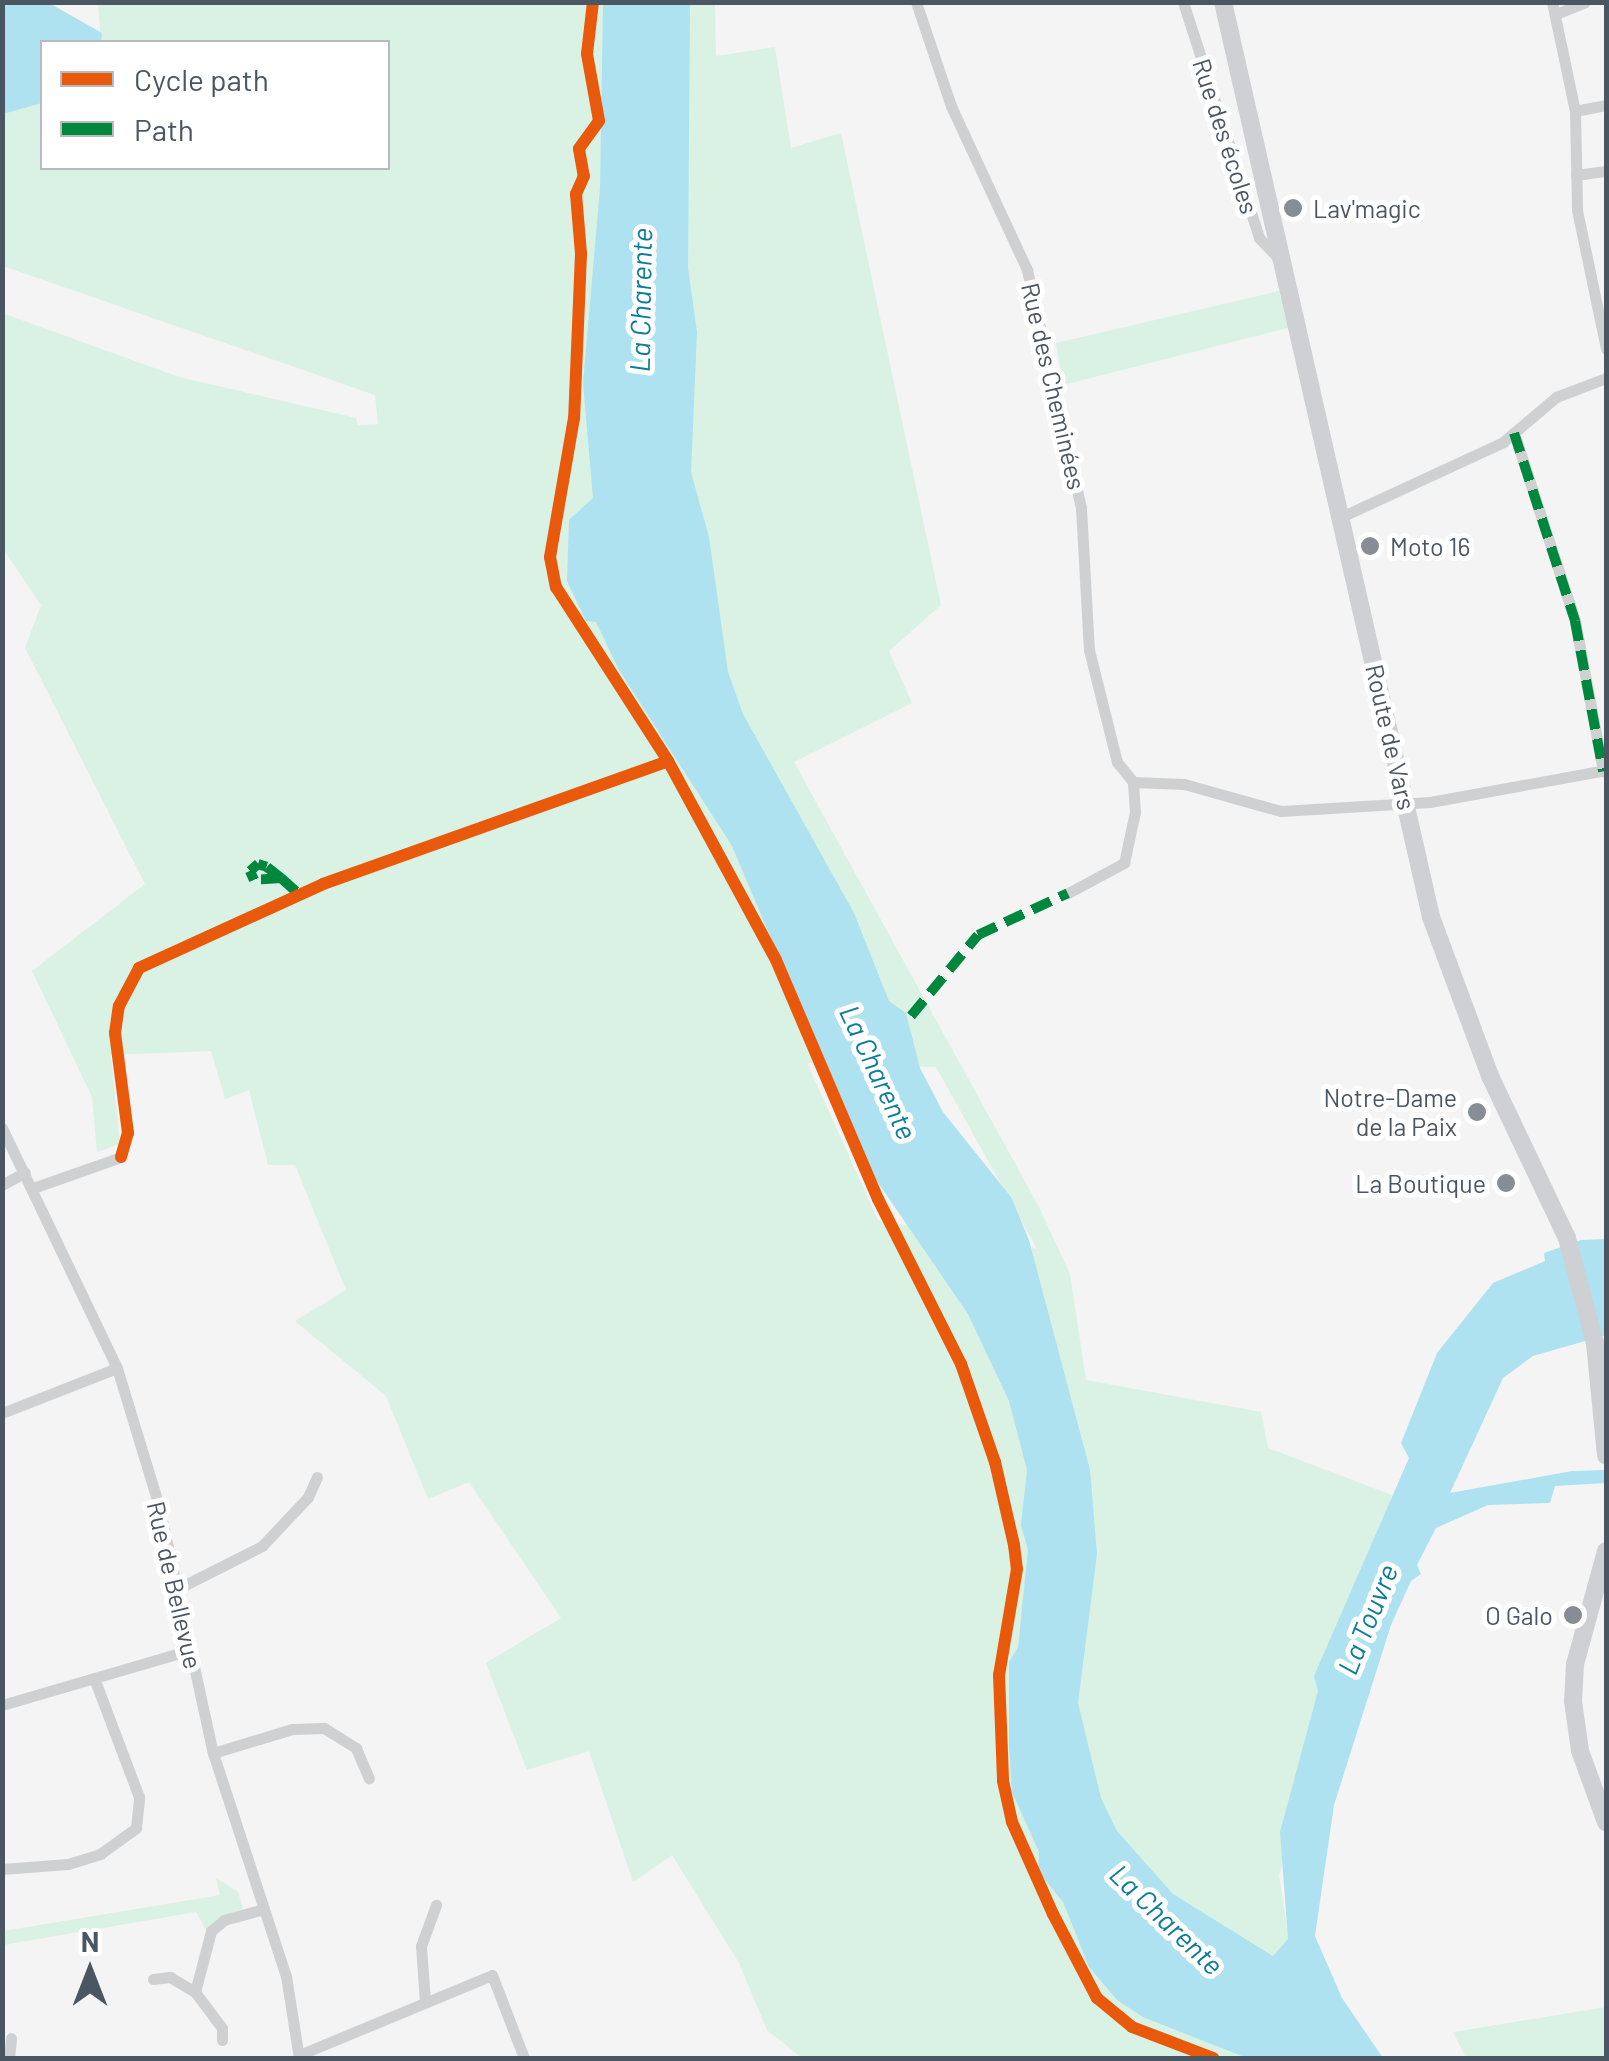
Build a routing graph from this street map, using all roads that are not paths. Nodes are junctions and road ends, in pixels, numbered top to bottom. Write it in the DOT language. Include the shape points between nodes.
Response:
graph roads {
  1 [pos="916,2"];
  2 [pos="1184,2"];
  3 [pos="1223,2"];
  4 [pos="1584,2"];
  5 [pos="1554,8"];
  6 [pos="1606,105"];
  7 [pos="1575,112"];
  8 [pos="1606,171"];
  9 [pos="1576,175"];
  10 [pos="1281,260"];
  11 [pos="1606,349"];
  12 [pos="1606,378"];
  13 [pos="1514,433"];
  14 [pos="1341,517"];
  15 [pos="1605,770"];
  16 [pos="1133,782"];
  17 [pos="1406,805"];
  18 [pos="1068,893"];
  19 [pos="2,1128"];
  20 [pos="121,1156"];
  21 [pos="25,1172"];
  22 [pos="2,1185"];
  23 [pos="33,1188"];
  24 [pos="117,1368"];
  25 [pos="2,1412"];
  26 [pos="1606,1454"];
  27 [pos="317,1478"];
  28 [pos="1606,1551"];
  29 [pos="177,1589"];
  30 [pos="190,1650"];
  31 [pos="94,1678"];
  32 [pos="2,1705"];
  33 [pos="213,1753"];
  34 [pos="369,1778"];
  35 [pos="1605,1820"];
  36 [pos="2,1869"];
  37 [pos="436,1905"];
  38 [pos="264,1909"];
  39 [pos="154,1980"];
  40 [pos="194,1992"];
  41 [pos="426,2002"];
  42 [pos="10,2038"];
  43 [pos="222,2040"];
  44 [pos="299,2057"];
  45 [pos="9,2058"];
  46 [pos="524,2058"];
  1 -- 16 [label="street, Rue des Cheminées" via="951,106 1010,224 1032,287 1081,508 1089,650 1116,762"];
  2 -- 10 [label="street, Rue des écoles" via="1258,238"];
  3 -- 10 [label="main road, Route de Vars"];
  4 -- 5 [label="street"];
  5 -- 7 [label="street"];
  6 -- 7 [label="street"];
  7 -- 9 [label="street"];
  8 -- 9 [label="street"];
  9 -- 11 [label="street" via="1576,210"];
  10 -- 14 [label="main road, Route de Vars"];
  12 -- 13 [label="street" via="1556,397"];
  13 -- 14 [label="street"];
  13 -- 15 [label="street" via="1575,622"];
  14 -- 17 [label="main road, Route de Vars"];
  15 -- 17 [label="street"];
  16 -- 17 [label="street" via="1184,784 1282,811"];
  16 -- 18 [label="street" via="1136,812 1124,864"];
  17 -- 26 [label="main road, Route de Vars" via="1451,979 1566,1238 1595,1344"];
  19 -- 21 [label="street, Rue de Bellevue"];
  20 -- 23 [label="street"];
  21 -- 22 [label="street"];
  21 -- 23 [label="street, Rue de Bellevue"];
  23 -- 24 [label="street, Rue de Bellevue"];
  24 -- 25 [label="street"];
  24 -- 29 [label="street, Rue de Bellevue"];
  27 -- 29 [label="street" via="262,1546"];
  28 -- 35 [label="main road" via="1574,1664 1573,1701 1580,1752"];
  29 -- 30 [label="street, Rue de Bellevue"];
  30 -- 31 [label="street"];
  30 -- 33 [label="street, Rue de Bellevue"];
  31 -- 32 [label="street"];
  31 -- 36 [label="street" via="139,1798 136,1828 100,1854 68,1864"];
  33 -- 34 [label="street" via="292,1730 324,1728 356,1748"];
  33 -- 38 [label="street, Rue de Bellevue"];
  37 -- 41 [label="street" via="421,1946"];
  38 -- 40 [label="street" via="224,1920 211,1931"];
  38 -- 44 [label="street, Rue de Bellevue" via="286,1976"];
  39 -- 40 [label="street" via="170,1977"];
  40 -- 43 [label="street" via="222,2028"];
  41 -- 44 [label="street"];
  41 -- 46 [label="street" via="492,1975"];
  42 -- 45 [label="street"];
}
